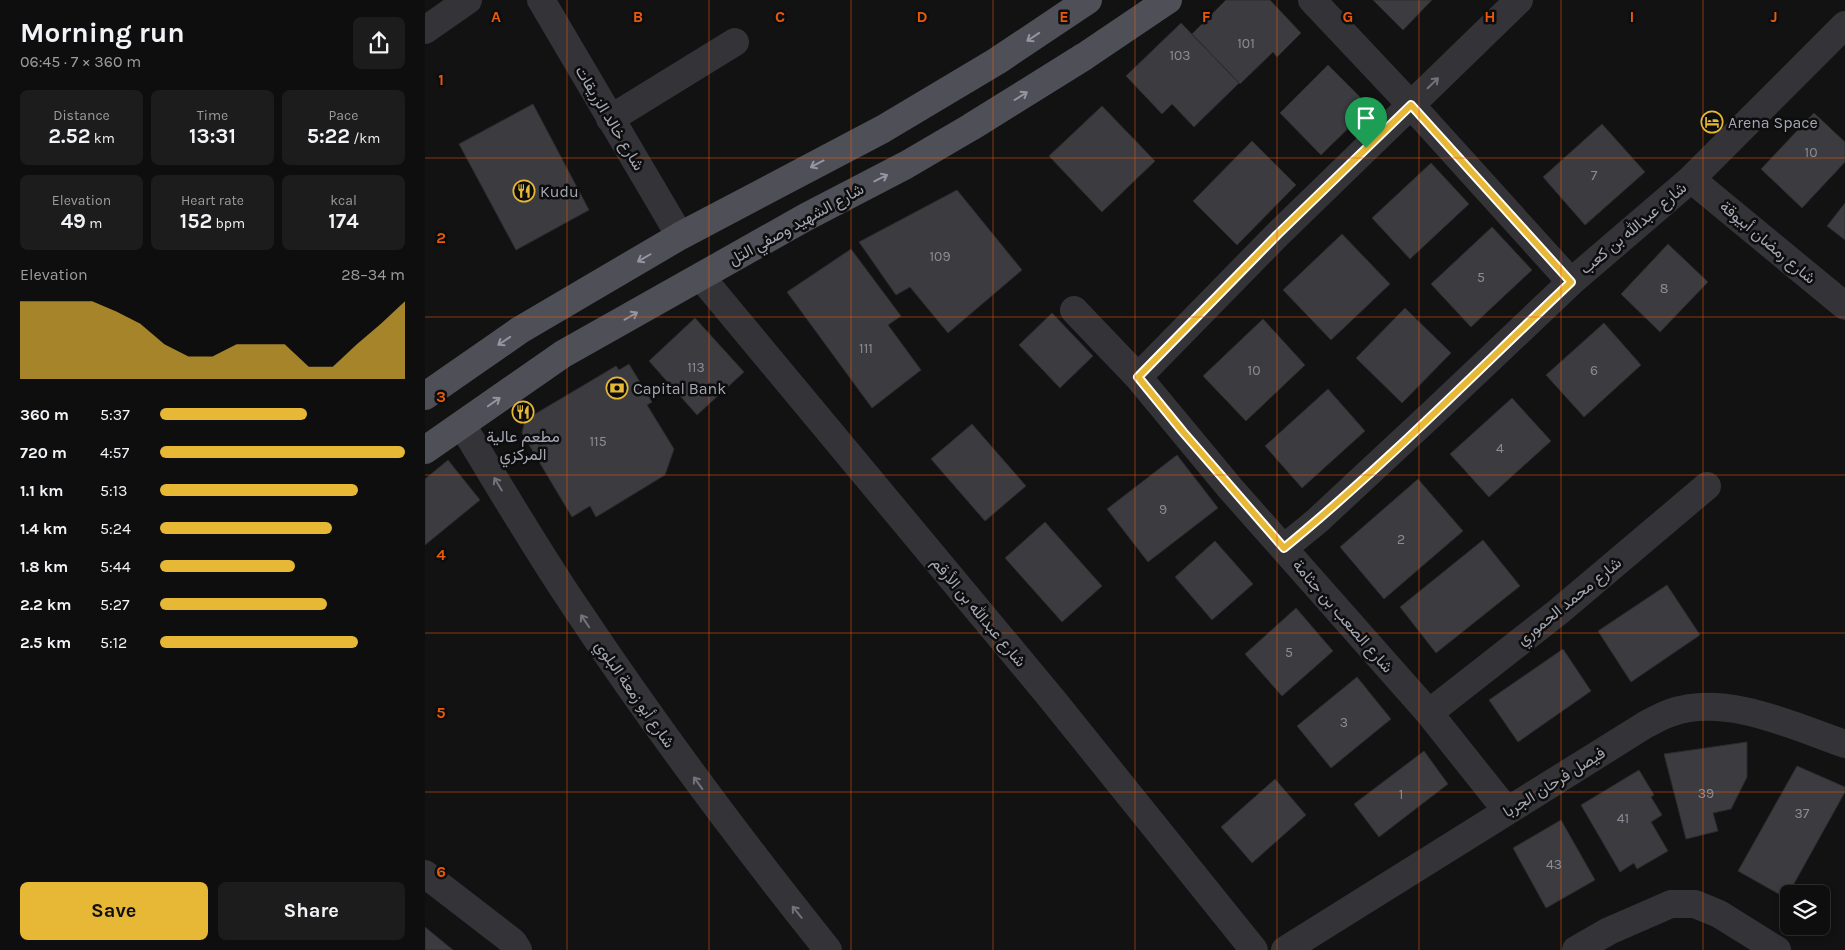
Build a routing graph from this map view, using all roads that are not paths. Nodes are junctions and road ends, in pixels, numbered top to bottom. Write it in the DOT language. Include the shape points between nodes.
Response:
graph roads {
  1 [pos="468,0"];
  2 [pos="541,0"];
  3 [pos="1087,0"];
  4 [pos="1168,0"];
  5 [pos="1312,0"];
  6 [pos="1519,0"];
  7 [pos="1845,25"];
  8 [pos="425,30"];
  9 [pos="735,42"];
  10 [pos="949,90"];
  11 [pos="1411,105"];
  12 [pos="610,119"];
  13 [pos="971,127"];
  14 [pos="883,129"];
  15 [pos="906,165"];
  16 [pos="1691,179"];
  17 [pos="681,236"];
  18 [pos="701,277"];
  19 [pos="1571,282"];
  20 [pos="1845,306"];
  21 [pos="1074,310"];
  22 [pos="1138,377"];
  23 [pos="425,396"];
  24 [pos="462,425"];
  25 [pos="425,450"];
  26 [pos="1707,486"];
  27 [pos="1284,548"];
  28 [pos="1429,713"];
  29 [pos="1845,744"];
  30 [pos="1507,811"];
  31 [pos="425,874"];
  32 [pos="518,950"];
  33 [pos="828,950"];
  34 [pos="1254,950"];
  35 [pos="1285,950"];
  36 [pos="1576,950"];
  37 [pos="1777,950"];
  1 -- 8 [label="street"];
  2 -- 12 [label="street, شارع خالد الزريقات"];
  3 -- 10 [label="main road, one-way"];
  13 -- 4 [label="main road, شارع الشهيد وصفي التل, one-way"];
  5 -- 11 [label="street"];
  11 -- 6 [label="street, one-way"];
  7 -- 16 [label="street, شارع عبدالله بن كعب"];
  9 -- 12 [label="street"];
  10 -- 13 [label="main road"];
  10 -- 14 [label="main road"];
  11 -- 19 [label="street"];
  11 -- 22 [label="street"];
  12 -- 17 [label="street, شارع خالد الزريقات"];
  13 -- 15 [label="main road, شارع الشهيد وصفي التل"];
  14 -- 15 [label="main road"];
  14 -- 17 [label="main road, one-way"];
  18 -- 15 [label="main road, شارع الشهيد وصفي التل, one-way"];
  16 -- 19 [label="street, شارع عبدالله بن كعب"];
  16 -- 20 [label="street, شارع رمضان أبيوقة"];
  17 -- 23 [label="main road, one-way" via="520,330"];
  24 -- 18 [label="main road, شارع الشهيد وصفي التل, one-way" via="563,354"];
  18 -- 34 [label="street, شارع عبدالله بن الأرقم" via="1052,699"];
  19 -- 27 [label="street, شارع عبدالله بن كعب" via="1317,521"];
  21 -- 22 [label="street, شارع الصعب بن جثامة"];
  22 -- 27 [label="street, شارع الصعب بن جثامة"];
  24 -- 25 [label="main road, شارع الشهيد وصفي التل"];
  33 -- 24 [label="street, شارع أبو زمعة البلوي, one-way" via="727,821 639,700 577,610"];
  26 -- 28 [label="street, شارع محمد الحموري" via="1559,612"];
  27 -- 28 [label="street, شارع الصعب بن جثامة"];
  28 -- 30 [label="street, شارع الصعب بن جثامة"];
  29 -- 30 [label="street, فيصل فرحان الجربا" via="1741,710 1724,707 1670,712"];
  30 -- 35 [label="street, فيصل فرحان الجربا"];
  31 -- 32 [label="street" via="513,942"];
  36 -- 37 [label="street" via="1609,931 1671,904 1695,904 1719,914"];
}
